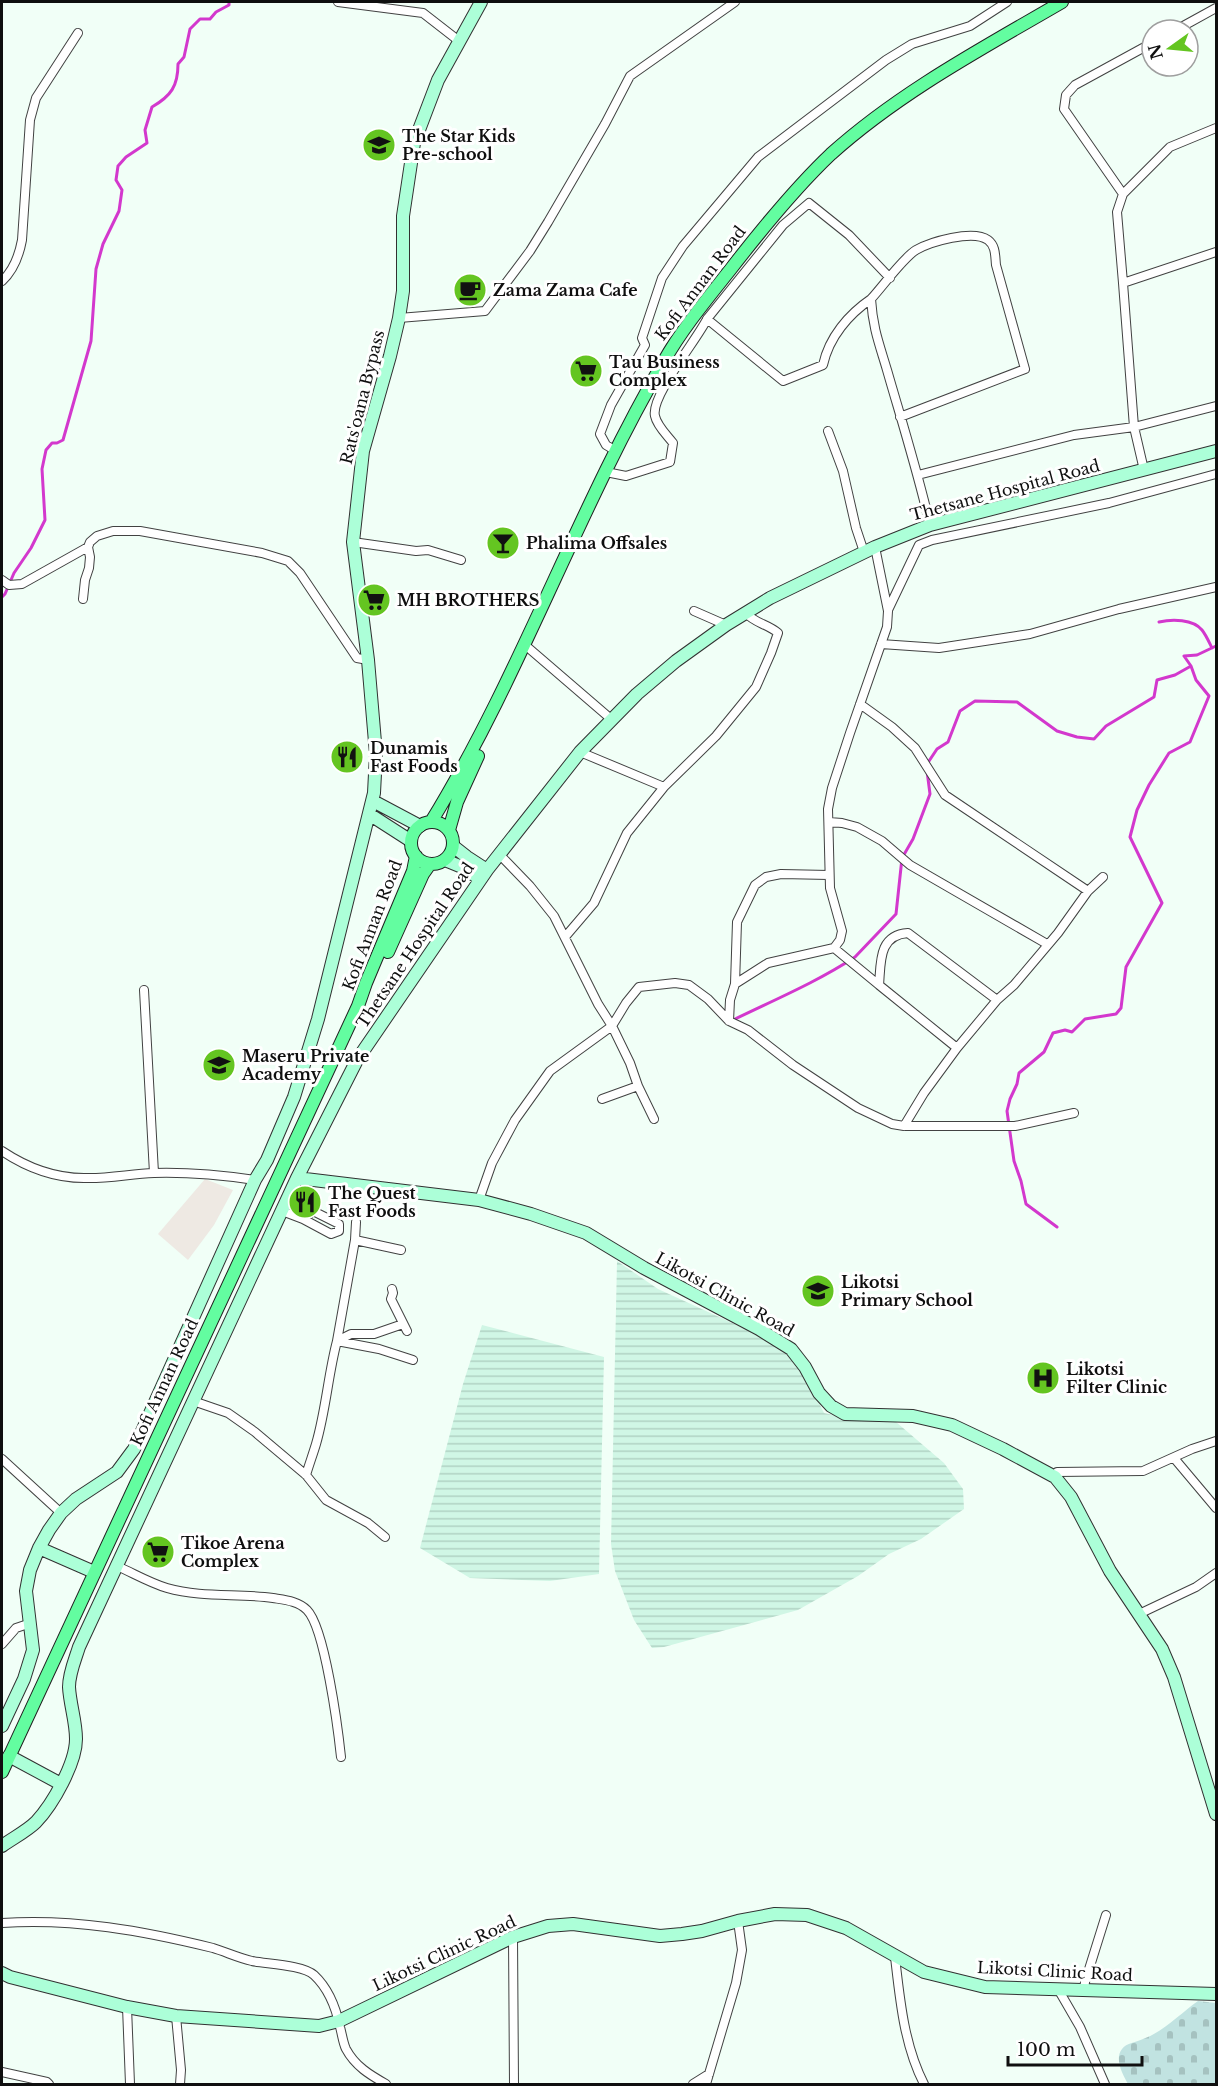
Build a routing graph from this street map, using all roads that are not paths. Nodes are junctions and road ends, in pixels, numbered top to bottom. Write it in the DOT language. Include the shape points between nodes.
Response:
graph roads {
  1 [pos="338,2"];
  2 [pos="481,2"];
  3 [pos="735,2"];
  4 [pos="1007,2"];
  5 [pos="1062,2"];
  6 [pos="1216,8"];
  7 [pos="1198,18"];
  8 [pos="78,33"];
  9 [pos="459,40"];
  10 [pos="1140,50"];
  11 [pos="1216,128"];
  12 [pos="1123,194"];
  13 [pos="1216,252"];
  14 [pos="890,278"];
  15 [pos="2,281"];
  16 [pos="1123,283"];
  17 [pos="871,299"];
  18 [pos="399,318"];
  19 [pos="707,319"];
  20 [pos="1216,406"];
  21 [pos="900,417"];
  22 [pos="1134,427"];
  23 [pos="828,431"];
  24 [pos="616,451"];
  25 [pos="1216,451"];
  26 [pos="1144,470"];
  27 [pos="606,472"];
  28 [pos="1216,474"];
  29 [pos="918,475"];
  30 [pos="930,525"];
  31 [pos="353,542"];
  32 [pos="88,547"];
  33 [pos="870,550"];
  34 [pos="461,560"];
  35 [pos="2,580"];
  36 [pos="1216,587"];
  37 [pos="83,599"];
  38 [pos="888,610"];
  39 [pos="694,611"];
  40 [pos="746,613"];
  41 [pos="726,625"];
  42 [pos="881,644"];
  43 [pos="525,645"];
  44 [pos="368,660"];
  45 [pos="500,699"];
  46 [pos="860,704"];
  47 [pos="611,719"];
  48 [pos="580,752"];
  49 [pos="664,787"];
  50 [pos="373,801"];
  51 [pos="369,814"];
  52 [pos="829,822"];
  53 [pos="425,824"];
  54 [pos="449,830"];
  55 [pos="411,841"];
  56 [pos="453,846"];
  57 [pos="499,854"];
  58 [pos="416,856"];
  59 [pos="445,860"];
  60 [pos="430,864"];
  61 [pos="484,875"];
  62 [pos="829,875"];
  63 [pos="1103,877"];
  64 [pos="1088,891"];
  65 [pos="565,937"];
  66 [pos="1047,944"];
  67 [pos="834,948"];
  68 [pos="735,984"];
  69 [pos="879,985"];
  70 [pos="144,990"];
  71 [pos="997,1000"];
  72 [pos="358,1006"];
  73 [pos="729,1021"];
  74 [pos="612,1026"];
  75 [pos="957,1048"];
  76 [pos="638,1086"];
  77 [pos="602,1099"];
  78 [pos="1074,1113"];
  79 [pos="654,1119"];
  80 [pos="904,1126"];
  81 [pos="2,1151"];
  82 [pos="154,1173"];
  83 [pos="297,1178"];
  84 [pos="255,1180"];
  85 [pos="479,1200"];
  86 [pos="282,1211"];
  87 [pos="303,1219"];
  88 [pos="356,1222"];
  89 [pos="355,1240"];
  90 [pos="401,1250"];
  91 [pos="392,1289"];
  92 [pos="337,1341"];
  93 [pos="413,1360"];
  94 [pos="193,1401"];
  95 [pos="1216,1442"];
  96 [pos="1174,1458"];
  97 [pos="2,1459"];
  98 [pos="306,1475"];
  99 [pos="1054,1477"];
  100 [pos="1216,1508"];
  101 [pos="61,1513"];
  102 [pos="385,1537"];
  103 [pos="39,1548"];
  104 [pos="117,1566"];
  105 [pos="94,1572"];
  106 [pos="1216,1573"];
  107 [pos="1139,1614"];
  108 [pos="31,1623"];
  109 [pos="2,1644"];
  110 [pos="2,1726"];
  111 [pos="9,1756"];
  112 [pos="341,1757"];
  113 [pos="2,1772"];
  114 [pos="61,1784"];
  115 [pos="1216,1814"];
  116 [pos="2,1846"];
  117 [pos="1106,1915"];
  118 [pos="738,1921"];
  119 [pos="2,1923"];
  120 [pos="513,1937"];
  121 [pos="895,1957"];
  122 [pos="2,1972"];
  123 [pos="1058,1989"];
  124 [pos="1084,1990"];
  125 [pos="1216,1994"];
  126 [pos="127,2007"];
  127 [pos="176,2016"];
  128 [pos="339,2021"];
  129 [pos="2,2072"];
  130 [pos="709,2074"];
  131 [pos="49,2085"];
  132 [pos="130,2085"];
  133 [pos="180,2085"];
  134 [pos="386,2085"];
  135 [pos="513,2085"];
  136 [pos="693,2085"];
  137 [pos="706,2085"];
  138 [pos="924,2085"];
  139 [pos="1105,2085"];
  1 -- 9 [label="street" via="423,13"];
  2 -- 9 [label="street, Rats'oana Bypass"];
  3 -- 18 [label="street" via="630,76 548,222 485,311"];
  4 -- 24 [label="street" via="970,26 912,44 886,60 751,165 683,246 662,278 642,338 645,345 610,405 600,435"];
  5 -- 24 [label="main road, Kofi Annan Road" via="938,75 831,155 760,230 698,310 665,358"];
  6 -- 7 [label="street"];
  8 -- 15 [label="street" via="36,99 30,120 22,242 19,256"];
  9 -- 18 [label="street, Rats'oana Bypass" via="438,80 414,143 403,216"];
  10 -- 12 [label="street" via="1074,86 1066,95 1064,109"];
  11 -- 12 [label="street" via="1170,147"];
  12 -- 16 [label="street" via="1117,212"];
  13 -- 16 [label="street"];
  14 -- 17 [label="street"];
  14 -- 19 [label="street" via="849,235 809,203 783,225"];
  14 -- 21 [label="street" via="915,251 944,238 980,236 988,240 994,248 1025,369"];
  16 -- 22 [label="street"];
  17 -- 19 [label="street" via="855,310 834,338 823,365 783,381"];
  17 -- 21 [label="street" via="872,322"];
  18 -- 31 [label="street, Rats'oana Bypass" via="363,451"];
  19 -- 27 [label="street" via="656,402 657,422 673,443 670,462 626,476"];
  20 -- 22 [label="street"];
  21 -- 29 [label="street"];
  22 -- 26 [label="street"];
  22 -- 29 [label="street" via="1074,435"];
  23 -- 33 [label="street" via="847,486 856,528"];
  24 -- 27 [label="main road, Kofi Annan Road"];
  25 -- 26 [label="street, Thetsane Hospital Road"];
  26 -- 30 [label="street, Thetsane Hospital Road"];
  27 -- 43 [label="main road, Kofi Annan Road"];
  28 -- 38 [label="street" via="1109,503 919,545"];
  29 -- 30 [label="street"];
  30 -- 33 [label="street, Thetsane Hospital Road"];
  31 -- 34 [label="street" via="428,550"];
  31 -- 44 [label="street, Rats'oana Bypass"];
  32 -- 35 [label="street" via="22,584 9,585"];
  32 -- 37 [label="street" via="89,568"];
  32 -- 44 [label="street" via="97,536 113,531 140,531 288,561 357,658"];
  33 -- 38 [label="street"];
  33 -- 40 [label="street, Thetsane Hospital Road"];
  36 -- 42 [label="street" via="1030,634 939,648"];
  38 -- 42 [label="street"];
  39 -- 41 [label="street"];
  40 -- 41 [label="street, Thetsane Hospital Road"];
  40 -- 49 [label="street" via="777,633 756,687 716,736"];
  41 -- 47 [label="street, Thetsane Hospital Road" via="676,661"];
  42 -- 46 [label="street"];
  43 -- 45 [label="main road, Kofi Annan Road"];
  43 -- 47 [label="street"];
  44 -- 50 [label="street, Rats'oana Bypass" via="376,754"];
  45 -- 53 [label="main road, Kofi Annan Road" via="461,772"];
  45 -- 54 [label="main road, Kofi Annan Road"];
  46 -- 52 [label="street" via="832,788"];
  46 -- 64 [label="street" via="915,748 945,795"];
  47 -- 48 [label="street, Thetsane Hospital Road"];
  48 -- 49 [label="street"];
  48 -- 57 [label="street, Thetsane Hospital Road"];
  49 -- 65 [label="street" via="627,833 594,903"];
  50 -- 51 [label="street, Rats'oana Bypass"];
  50 -- 53 [label="street"];
  51 -- 55 [label="street"];
  51 -- 84 [label="street, Rats'oana Bypass" via="318,1019 294,1097"];
  52 -- 62 [label="street"];
  52 -- 66 [label="street" via="857,827 882,841 910,865"];
  53 -- 54 [label="main road" via="437,823"];
  53 -- 55 [label="main road" via="414,832"];
  54 -- 56 [label="main road"];
  55 -- 58 [label="main road"];
  56 -- 59 [label="main road"];
  56 -- 61 [label="street"];
  57 -- 61 [label="street, Thetsane Hospital Road"];
  57 -- 65 [label="street" via="554,916"];
  58 -- 60 [label="main road"];
  58 -- 72 [label="main road, Kofi Annan Road"];
  59 -- 60 [label="main road"];
  59 -- 61 [label="street"];
  60 -- 72 [label="main road, Kofi Annan Road" via="372,987"];
  61 -- 83 [label="street, Thetsane Hospital Road" via="357,1060"];
  62 -- 67 [label="street" via="842,931"];
  62 -- 68 [label="street" via="781,874 766,877 755,885 737,922"];
  63 -- 64 [label="street"];
  64 -- 66 [label="street"];
  65 -- 74 [label="street"];
  66 -- 71 [label="street" via="1014,986"];
  67 -- 68 [label="street" via="768,963"];
  67 -- 69 [label="street"];
  68 -- 73 [label="street"];
  69 -- 71 [label="street" via="881,952 896,936 908,933"];
  69 -- 75 [label="street"];
  70 -- 82 [label="street"];
  71 -- 75 [label="street"];
  72 -- 105 [label="main road, Kofi Annan Road"];
  73 -- 74 [label="street" via="690,986 675,983 639,987"];
  73 -- 80 [label="street" via="748,1030 858,1108"];
  74 -- 76 [label="street"];
  74 -- 85 [label="street" via="550,1071 515,1120 492,1163"];
  75 -- 80 [label="street"];
  76 -- 77 [label="street"];
  76 -- 79 [label="street"];
  78 -- 80 [label="street" via="1015,1126"];
  81 -- 82 [label="street" via="53,1174 83,1178"];
  82 -- 84 [label="street" via="208,1173"];
  83 -- 85 [label="street, Likotsi Clinic Road"];
  83 -- 86 [label="street, Thetsane Hospital Road"];
  84 -- 101 [label="street, Rats'oana Bypass" via="134,1449 117,1472"];
  85 -- 99 [label="street, Likotsi Clinic Road" via="586,1233 759,1329 791,1349 819,1393 845,1414 913,1416 952,1425"];
  86 -- 87 [label="street"];
  86 -- 94 [label="street, Thetsane Hospital Road"];
  88 -- 89 [label="street"];
  89 -- 90 [label="street"];
  89 -- 92 [label="street"];
  91 -- 92 [label="street" via="391,1299 405,1327 351,1334"];
  92 -- 93 [label="street"];
  92 -- 98 [label="street"];
  94 -- 98 [label="street" via="228,1413"];
  94 -- 104 [label="street, Thetsane Hospital Road"];
  95 -- 96 [label="street"];
  96 -- 99 [label="street" via="1143,1471 1057,1472"];
  96 -- 100 [label="street"];
  97 -- 101 [label="street"];
  98 -- 102 [label="street" via="326,1500"];
  99 -- 107 [label="street, Likotsi Clinic Road" via="1071,1497 1110,1571"];
  101 -- 103 [label="street, Rats'oana Bypass"];
  103 -- 105 [label="street"];
  103 -- 108 [label="street, Rats'oana Bypass" via="26,1590"];
  104 -- 112 [label="street" via="167,1588 289,1600 308,1611 315,1622 328,1676"];
  104 -- 114 [label="street, Thetsane Hospital Road" via="71,1671 70,1700 76,1739"];
  105 -- 111 [label="main road, Kofi Annan Road"];
  106 -- 107 [label="street"];
  107 -- 115 [label="street, Likotsi Clinic Road" via="1162,1649 1174,1677"];
  108 -- 109 [label="street" via="16,1628"];
  108 -- 110 [label="street, Rats'oana Bypass" via="33,1650"];
  111 -- 113 [label="main road, Kofi Annan Road"];
  111 -- 114 [label="street"];
  114 -- 116 [label="street, Thetsane Hospital Road" via="34,1824"];
  117 -- 124 [label="street"];
  118 -- 120 [label="street, Likotsi Clinic Road" via="702,1931 660,1936 573,1924 548,1926"];
  118 -- 121 [label="street, Likotsi Clinic Road" via="775,1914 807,1915 846,1928"];
  118 -- 130 [label="street" via="742,1950 736,1983"];
  119 -- 128 [label="street" via="37,1921 119,1929 312,1973 328,1992"];
  120 -- 128 [label="street, Likotsi Clinic Road"];
  120 -- 135 [label="street"];
  121 -- 123 [label="street, Likotsi Clinic Road" via="924,1972 985,1987"];
  121 -- 138 [label="street" via="902,2012 915,2067"];
  122 -- 126 [label="street, Likotsi Clinic Road"];
  123 -- 124 [label="street, Likotsi Clinic Road"];
  123 -- 139 [label="street" via="1080,2027"];
  124 -- 125 [label="street, Likotsi Clinic Road"];
  126 -- 127 [label="street, Likotsi Clinic Road"];
  126 -- 132 [label="street"];
  127 -- 128 [label="street, Likotsi Clinic Road" via="319,2026"];
  127 -- 133 [label="street"];
  128 -- 134 [label="street" via="345,2048 361,2070"];
  129 -- 131 [label="street"];
  130 -- 136 [label="street"];
  130 -- 137 [label="street"];
}
